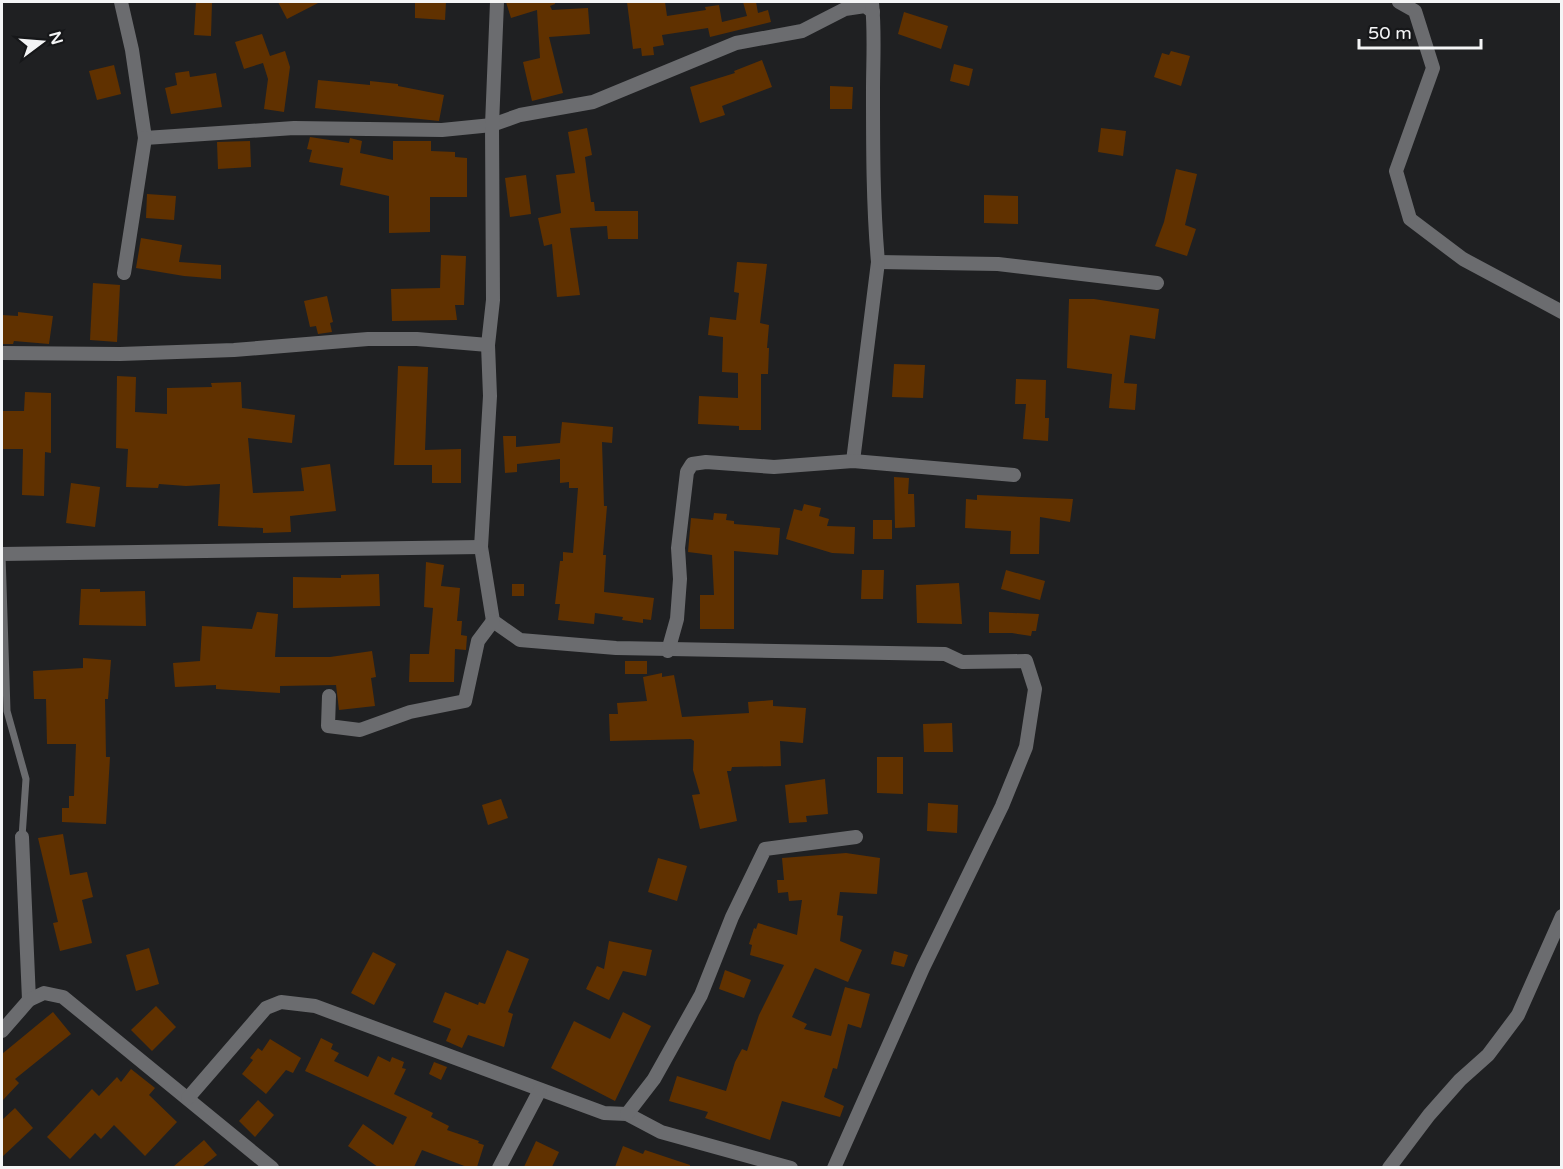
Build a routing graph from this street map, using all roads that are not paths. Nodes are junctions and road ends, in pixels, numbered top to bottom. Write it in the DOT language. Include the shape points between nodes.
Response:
graph roads {
  1 [pos="121,2"];
  2 [pos="497,2"];
  3 [pos="1398,2"];
  4 [pos="873,7"];
  5 [pos="492,125"];
  6 [pos="145,138"];
  7 [pos="878,262"];
  8 [pos="124,273"];
  9 [pos="1157,283"];
  10 [pos="1562,312"];
  11 [pos="488,345"];
  12 [pos="2,353"];
  13 [pos="853,461"];
  14 [pos="1014,474"];
  15 [pos="481,547"];
  16 [pos="2,554"];
  17 [pos="493,621"];
  18 [pos="668,651"];
  19 [pos="329,696"];
  20 [pos="22,837"];
  21 [pos="856,837"];
  22 [pos="1562,916"];
  23 [pos="29,1000"];
  24 [pos="2,1031"];
  25 [pos="540,1090"];
  26 [pos="188,1098"];
  27 [pos="627,1114"];
  28 [pos="272,1167"];
  29 [pos="499,1167"];
  30 [pos="791,1167"];
  31 [pos="834,1167"];
  32 [pos="1389,1167"];
  1 -- 6 [label="street"];
  2 -- 5 [label="street"];
  3 -- 10 [label="street" via="1415,11 1433,68 1396,171 1410,219 1463,259"];
  4 -- 5 [label="street" via="846,9 801,31 736,43 593,102 520,115"];
  4 -- 7 [label="street"];
  5 -- 6 [label="street" via="442,130 294,128"];
  5 -- 11 [label="street" via="493,300"];
  6 -- 8 [label="street"];
  7 -- 9 [label="street" via="998,264"];
  7 -- 13 [label="street"];
  11 -- 12 [label="street" via="368,339 234,350"];
  11 -- 15 [label="street" via="490,396"];
  13 -- 14 [label="street"];
  13 -- 18 [label="street" via="774,467 692,464 687,472 678,548 677,619"];
  15 -- 16 [label="street"];
  15 -- 17 [label="street"];
  16 -- 20 [label="lane" via="7,711 26,779"];
  17 -- 18 [label="street" via="520,640"];
  17 -- 19 [label="street" via="478,641 465,701 410,712 360,730 328,726"];
  18 -- 31 [label="street" via="945,654 962,662 1026,661 1029,670 1035,689 1026,747"];
  20 -- 23 [label="street"];
  21 -- 27 [label="street" via="765,849 701,995 654,1079"];
  22 -- 32 [label="street" via="1518,1015 1488,1055 1429,1115"];
  23 -- 24 [label="street"];
  23 -- 26 [label="street" via="44,993 63,997"];
  25 -- 26 [label="street" via="315,1006 281,1002 266,1008"];
  25 -- 27 [label="street" via="604,1113"];
  25 -- 29 [label="street"];
  26 -- 28 [label="street"];
  27 -- 30 [label="street" via="661,1132"];
}
